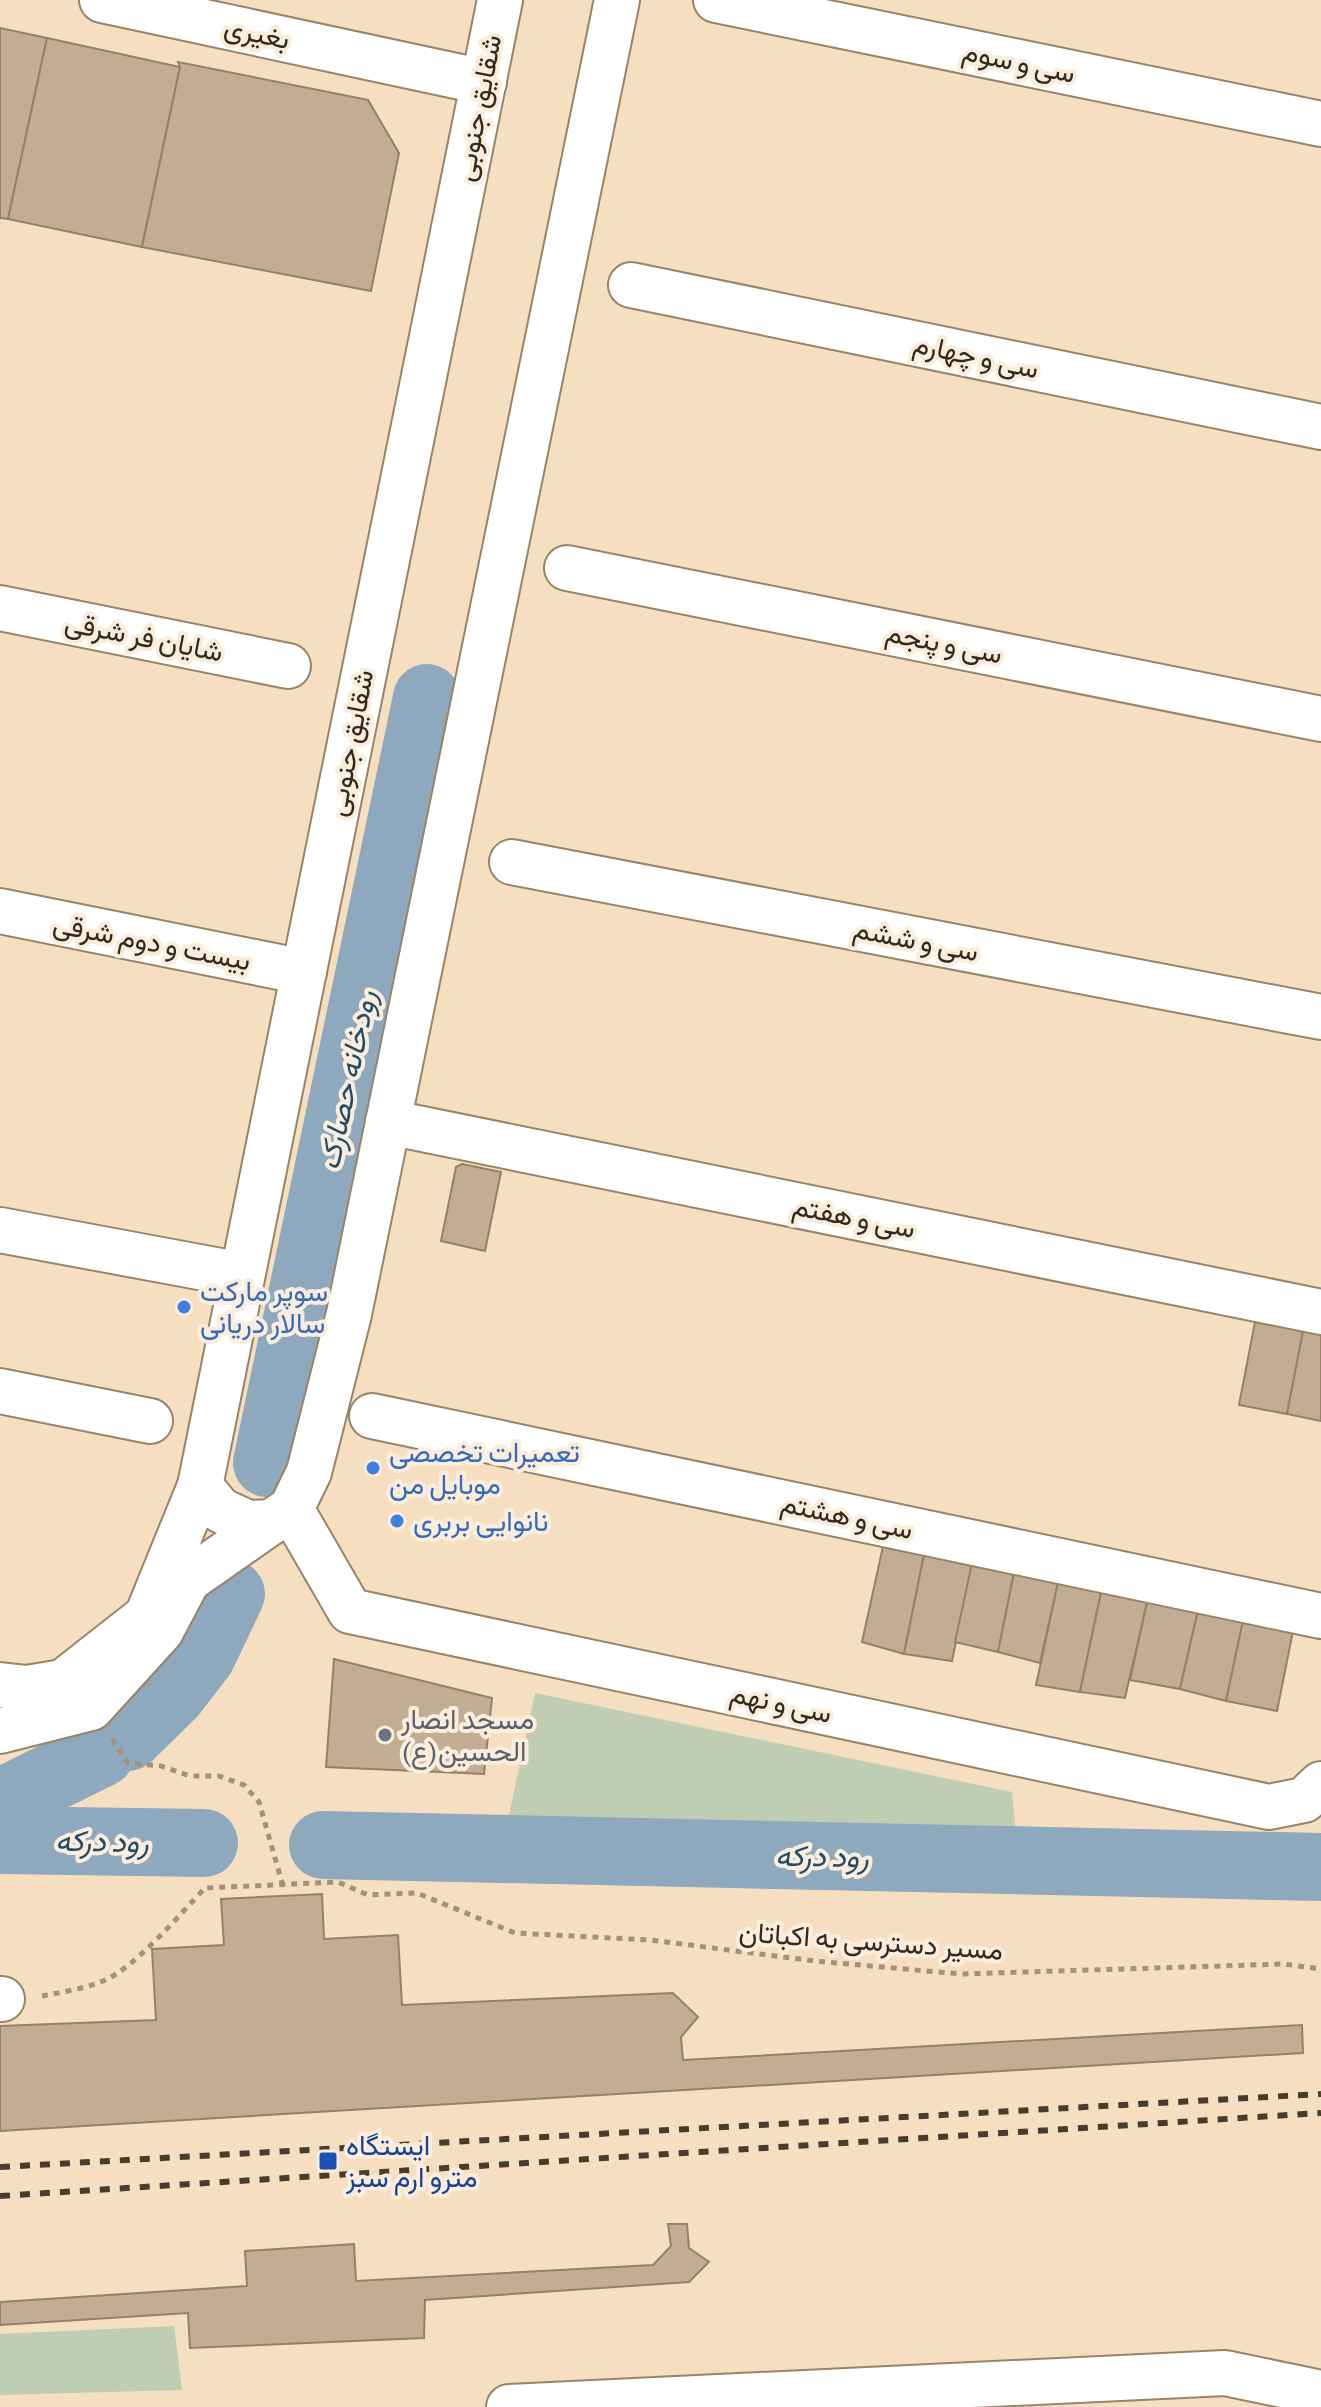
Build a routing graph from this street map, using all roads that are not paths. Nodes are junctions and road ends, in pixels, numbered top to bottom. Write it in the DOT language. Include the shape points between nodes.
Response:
graph roads {
  1 [pos="102,0"];
  2 [pos="500,0"];
  3 [pos="617,0"];
  4 [pos="716,0"];
  5 [pos="484,82"];
  6 [pos="1321,124"];
  7 [pos="631,285"];
  8 [pos="1321,427"];
  9 [pos="567,568"];
  10 [pos="0,608"];
  11 [pos="288,666"];
  12 [pos="1321,719"];
  13 [pos="512,862"];
  14 [pos="0,911"];
  15 [pos="304,972"];
  16 [pos="1321,1017"];
  17 [pos="388,1122"];
  18 [pos="0,1230"];
  19 [pos="242,1275"];
  20 [pos="1321,1312"];
  21 [pos="0,1391"];
  22 [pos="372,1416"];
  23 [pos="150,1421"];
  24 [pos="200,1486"];
  25 [pos="291,1501"];
  26 [pos="1321,1616"];
  27 [pos="0,1685"];
  28 [pos="0,1731"];
  29 [pos="1321,1784"];
  30 [pos="1321,2393"];
  31 [pos="1321,2404"];
  32 [pos="509,2407"];
  33 [pos="1271,2407"];
  1 -- 5 [label="main road, بغیری"];
  2 -- 5 [label="main road, شقایق جنوبی"];
  3 -- 17 [label="main road"];
  4 -- 6 [label="main road, سی و سوم"];
  5 -- 15 [label="main road, شقایق جنوبی"];
  7 -- 8 [label="main road, سی و چهارم"];
  9 -- 12 [label="main road, سی و پنجم"];
  10 -- 11 [label="main road, شایان فر شرقی"];
  13 -- 16 [label="main road, سی و ششم"];
  14 -- 15 [label="main road, بیست و دوم شرقی"];
  15 -- 19 [label="main road, شقایق جنوبی"];
  17 -- 20 [label="main road, سی و هفتم"];
  17 -- 25 [label="main road" via="349,1314"];
  18 -- 19 [label="main road"];
  19 -- 24 [label="main road, شقایق جنوبی"];
  21 -- 23 [label="main road"];
  22 -- 26 [label="main road, سی و هشتم"];
  24 -- 25 [label="main road" via="220,1510 248,1523"];
  24 -- 27 [label="main road, شقایق جنوبی" via="147,1616 63,1682 27,1688"];
  25 -- 28 [label="main road" via="188,1580 161,1631 91,1708"];
  25 -- 29 [label="main road, سی و نهم" via="350,1611 1269,1807 1304,1800"];
  30 -- 32 [label="main road" via="1225,2373"];
  31 -- 33 [label="main road"];
}
